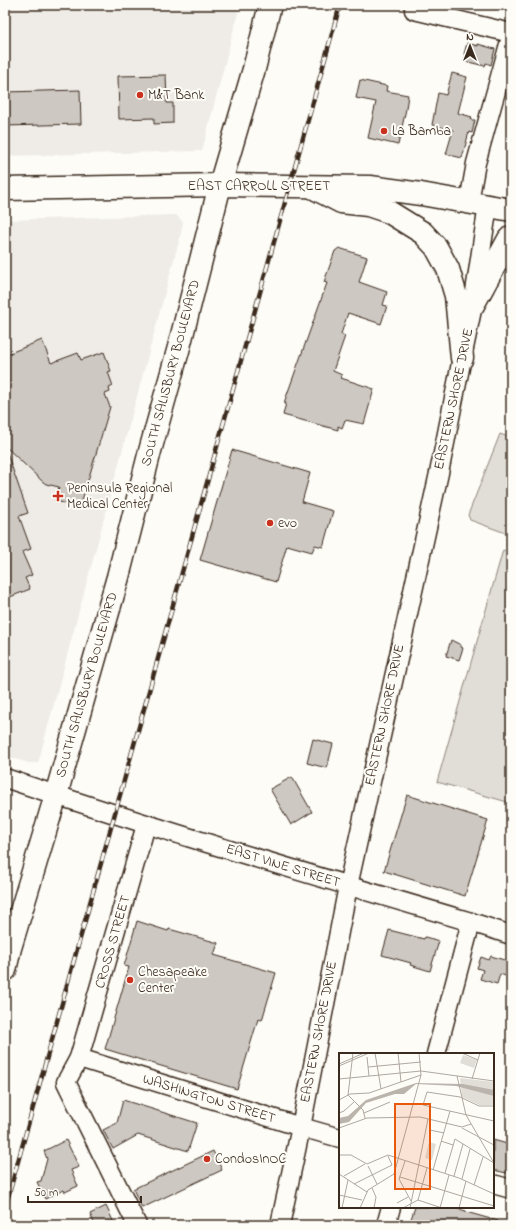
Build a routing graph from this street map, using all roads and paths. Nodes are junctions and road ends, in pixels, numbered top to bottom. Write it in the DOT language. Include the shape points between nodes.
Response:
graph roads {
  1 [pos="270,5"];
  2 [pos="416,5"];
  3 [pos="511,33"];
  4 [pos="511,37"];
  5 [pos="220,185"];
  6 [pos="310,186"];
  7 [pos="5,189"];
  8 [pos="479,204"];
  9 [pos="511,210"];
  10 [pos="511,237"];
  11 [pos="473,305"];
  12 [pos="462,358"];
  13 [pos="5,778"];
  14 [pos="56,795"];
  15 [pos="146,825"];
  16 [pos="348,886"];
  17 [pos="471,922"];
  18 [pos="511,935"];
  19 [pos="5,970"];
  20 [pos="436,1053"];
  21 [pos="79,1058"];
  22 [pos="301,1127"];
  23 [pos="339,1138"];
  24 [pos="494,1184"];
  25 [pos="511,1190"];
  26 [pos="391,1208"];
  27 [pos="137,1225"];
  28 [pos="280,1225"];
  29 [pos="386,1225"];
  1 -- 5 [label="main road, SOUTH SALISBURY BOULEVARD"];
  2 -- 3 [label="street" via="414,10"];
  4 -- 8 [label="street, EASTERN SHORE DRIVE" via="476,163"];
  5 -- 6 [label="main road, EAST CARROLL STREET"];
  5 -- 7 [label="main road, EAST CARROLL STREET"];
  5 -- 14 [label="main road, SOUTH SALISBURY BOULEVARD" via="118,577"];
  6 -- 8 [label="main road, EAST CARROLL STREET" via="370,187"];
  6 -- 12 [label="main road" via="341,202 368,205 389,212 423,233 436,247 448,269 456,296"];
  8 -- 9 [label="main road, EAST CARROLL STREET"];
  8 -- 11 [label="street, EASTERN SHORE DRIVE"];
  10 -- 11 [label="main road"];
  11 -- 12 [label="street, EASTERN SHORE DRIVE"];
  12 -- 16 [label="street, EASTERN SHORE DRIVE"];
  13 -- 14 [label="street, EAST VINE STREET"];
  14 -- 15 [label="street, EAST VINE STREET"];
  14 -- 19 [label="main road, SOUTH SALISBURY BOULEVARD"];
  15 -- 16 [label="street, EAST VINE STREET"];
  15 -- 21 [label="street, CROSS STREET"];
  16 -- 17 [label="street, EAST VINE STREET"];
  16 -- 22 [label="street, EASTERN SHORE DRIVE"];
  17 -- 18 [label="street, EAST VINE STREET"];
  17 -- 20 [label="street"];
  21 -- 22 [label="street, WASHINGTON STREET"];
  21 -- 27 [label="street, CROSS STREET" via="66,1082"];
  22 -- 23 [label="street, WASHINGTON STREET"];
  22 -- 28 [label="street, EASTERN SHORE DRIVE"];
  24 -- 25 [label="street"];
  26 -- 29 [label="street"];
}
